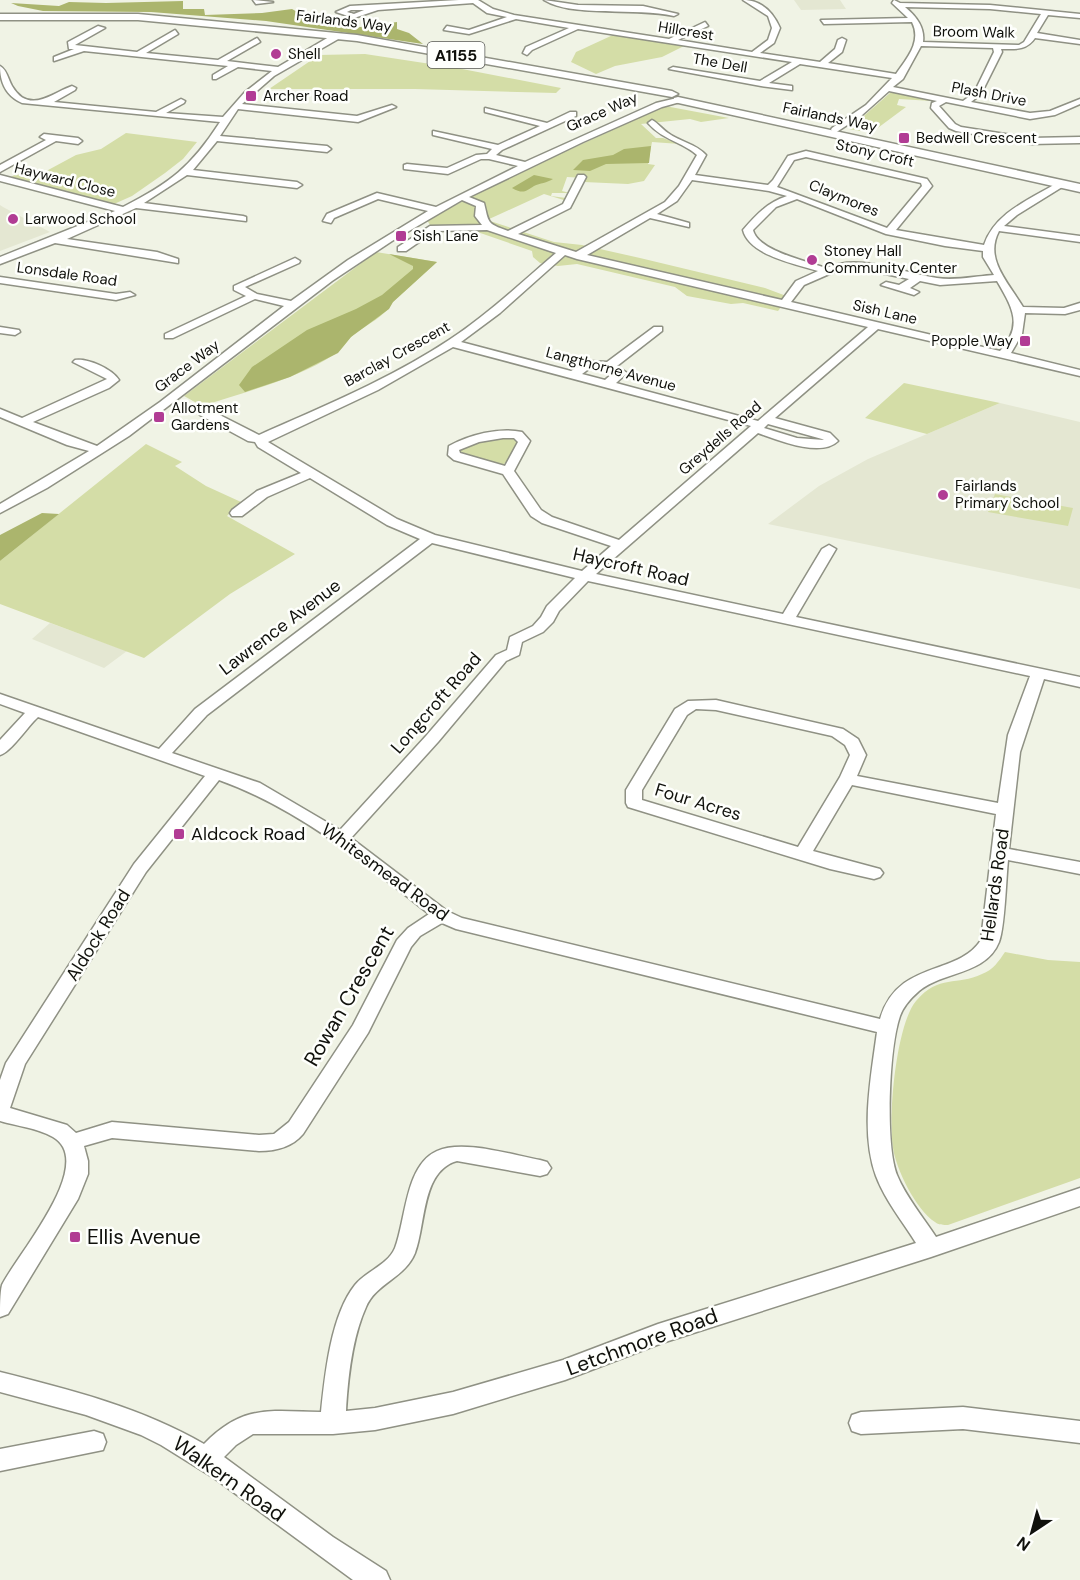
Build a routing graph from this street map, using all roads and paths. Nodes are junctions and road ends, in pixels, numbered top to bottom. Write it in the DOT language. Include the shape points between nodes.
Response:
graph roads {
  1 [pos="256,0"];
  2 [pos="547,0"];
  3 [pos="746,0"];
  4 [pos="473,1"];
  5 [pos="270,2"];
  6 [pos="895,3"];
  7 [pos="377,8"];
  8 [pos="1046,12"];
  9 [pos="674,14"];
  10 [pos="0,16"];
  11 [pos="1080,16"];
  12 [pos="514,18"];
  13 [pos="914,20"];
  14 [pos="824,22"];
  15 [pos="705,24"];
  16 [pos="577,27"];
  17 [pos="101,28"];
  18 [pos="447,28"];
  19 [pos="175,32"];
  20 [pos="1032,35"];
  21 [pos="338,36"];
  22 [pos="257,40"];
  23 [pos="842,40"];
  24 [pos="668,42"];
  25 [pos="1080,42"];
  26 [pos="919,44"];
  27 [pos="84,48"];
  28 [pos="997,48"];
  29 [pos="527,53"];
  30 [pos="138,54"];
  31 [pos="753,55"];
  32 [pos="160,56"];
  33 [pos="57,59"];
  34 [pos="220,62"];
  35 [pos="798,62"];
  36 [pos="237,64"];
  37 [pos="141,65"];
  38 [pos="821,65"];
  39 [pos="0,68"];
  40 [pos="279,69"];
  41 [pos="673,69"];
  42 [pos="216,76"];
  43 [pos="900,77"];
  44 [pos="761,84"];
  45 [pos="72,88"];
  46 [pos="789,88"];
  47 [pos="10,89"];
  48 [pos="890,89"];
  49 [pos="0,91"];
  50 [pos="672,99"];
  51 [pos="946,99"];
  52 [pos="181,101"];
  53 [pos="1080,101"];
  54 [pos="46,103"];
  55 [pos="965,103"];
  56 [pos="236,106"];
  57 [pos="392,107"];
  58 [pos="488,110"];
  59 [pos="573,114"];
  60 [pos="157,115"];
  61 [pos="225,120"];
  62 [pos="652,123"];
  63 [pos="549,126"];
  64 [pos="835,130"];
  65 [pos="436,133"];
  66 [pos="40,137"];
  67 [pos="55,138"];
  68 [pos="216,138"];
  69 [pos="1080,140"];
  70 [pos="78,141"];
  71 [pos="676,141"];
  72 [pos="499,148"];
  73 [pos="327,149"];
  74 [pos="702,155"];
  75 [pos="489,156"];
  76 [pos="526,165"];
  77 [pos="407,167"];
  78 [pos="0,169"];
  79 [pos="187,172"];
  80 [pos="581,177"];
  81 [pos="690,177"];
  82 [pos="0,178"];
  83 [pos="1080,180"];
  84 [pos="1062,184"];
  85 [pos="297,185"];
  86 [pos="770,188"];
  87 [pos="1080,188"];
  88 [pos="562,195"];
  89 [pos="574,196"];
  90 [pos="797,196"];
  91 [pos="460,197"];
  92 [pos="134,205"];
  93 [pos="567,206"];
  94 [pos="578,208"];
  95 [pos="123,210"];
  96 [pos="431,213"];
  97 [pos="649,215"];
  98 [pos="243,219"];
  99 [pos="328,221"];
  100 [pos="686,225"];
  101 [pos="488,227"];
  102 [pos="996,228"];
  103 [pos="889,232"];
  104 [pos="508,234"];
  105 [pos="1080,239"];
  106 [pos="53,240"];
  107 [pos="987,248"];
  108 [pos="402,249"];
  109 [pos="563,252"];
  110 [pos="577,256"];
  111 [pos="0,261"];
  112 [pos="174,261"];
  113 [pos="295,261"];
  114 [pos="826,271"];
  115 [pos="999,278"];
  116 [pos="916,279"];
  117 [pos="0,280"];
  118 [pos="886,285"];
  119 [pos="902,289"];
  120 [pos="914,292"];
  121 [pos="130,295"];
  122 [pos="254,297"];
  123 [pos="784,304"];
  124 [pos="294,305"];
  125 [pos="1080,306"];
  126 [pos="1019,310"];
  127 [pos="876,325"];
  128 [pos="658,329"];
  129 [pos="0,330"];
  130 [pos="15,332"];
  131 [pos="169,336"];
  132 [pos="452,342"];
  133 [pos="1003,355"];
  134 [pos="79,362"];
  135 [pos="609,366"];
  136 [pos="1080,374"];
  137 [pos="573,375"];
  138 [pos="607,384"];
  139 [pos="204,412"];
  140 [pos="0,413"];
  141 [pos="23,422"];
  142 [pos="762,424"];
  143 [pos="261,439"];
  144 [pos="99,450"];
  145 [pos="508,471"];
  146 [pos="312,473"];
  147 [pos="0,509"];
  148 [pos="237,513"];
  149 [pos="430,538"];
  150 [pos="621,545"];
  151 [pos="829,549"];
  152 [pos="585,576"];
  153 [pos="787,620"];
  154 [pos="1038,674"];
  155 [pos="1080,682"];
  156 [pos="0,699"];
  157 [pos="36,711"];
  158 [pos="0,750"];
  159 [pos="162,754"];
  160 [pos="216,773"];
  161 [pos="848,779"];
  162 [pos="1005,810"];
  163 [pos="341,839"];
  164 [pos="803,854"];
  165 [pos="1000,854"];
  166 [pos="1080,868"];
  167 [pos="874,873"];
  168 [pos="441,915"];
  169 [pos="888,1028"];
  170 [pos="0,1111"];
  171 [pos="72,1142"];
  172 [pos="540,1168"];
  173 [pos="1080,1197"];
  174 [pos="931,1248"];
  175 [pos="0,1307"];
  176 [pos="0,1382"];
  177 [pos="333,1423"];
  178 [pos="861,1423"];
  179 [pos="1080,1432"];
  180 [pos="94,1442"];
  181 [pos="206,1458"];
  182 [pos="0,1460"];
  183 [pos="377,1580"];
  1 -- 5 [label="street"];
  2 -- 9 [label="street" via="576,7 651,9"];
  3 -- 31 [label="street" via="771,15 776,28 771,41"];
  4 -- 7 [label="street"];
  4 -- 12 [label="street, Hillcrest"];
  6 -- 8 [label="street" via="1016,5"];
  6 -- 13 [label="street"];
  8 -- 11 [label="street"];
  8 -- 20 [label="street, Broom Walk"];
  10 -- 21 [label="main road, Fairlands Way / A1155" via="138,17"];
  12 -- 16 [label="street, Hillcrest"];
  12 -- 18 [label="street" via="469,32"];
  13 -- 14 [label="street"];
  13 -- 26 [label="street" via="920,34"];
  15 -- 24 [label="street"];
  16 -- 24 [label="street, Hillcrest"];
  16 -- 29 [label="street"];
  17 -- 27 [label="street" via="71,44"];
  19 -- 30 [label="street"];
  20 -- 25 [label="street"];
  20 -- 28 [label="street, Broom Walk" via="1022,46"];
  21 -- 40 [label="street, Lonsdale Road"];
  21 -- 50 [label="main road, Fairlands Way / A1155" via="481,59"];
  22 -- 34 [label="street"];
  23 -- 38 [label="street" via="839,50"];
  24 -- 31 [label="street, Hillcrest"];
  26 -- 28 [label="street, Broom Walk"];
  26 -- 43 [label="street"];
  27 -- 30 [label="street"];
  27 -- 33 [label="street"];
  28 -- 55 [label="street" via="977,94"];
  30 -- 32 [label="street"];
  31 -- 35 [label="street, Hillcrest"];
  32 -- 34 [label="street"];
  32 -- 37 [label="street"];
  34 -- 36 [label="street"];
  35 -- 38 [label="street, Hillcrest"];
  35 -- 44 [label="street, The Dell"];
  36 -- 40 [label="street"];
  36 -- 42 [label="street"];
  38 -- 43 [label="street, Hillcrest"];
  39 -- 47 [label="street"];
  40 -- 56 [label="street, Lonsdale Road" via="253,87"];
  41 -- 44 [label="street, The Dell"];
  43 -- 48 [label="street"];
  44 -- 46 [label="street, The Dell"];
  45 -- 54 [label="street"];
  47 -- 49 [label="street"];
  47 -- 54 [label="street" via="19,99"];
  48 -- 51 [label="street, Plash Drive"];
  48 -- 64 [label="street"];
  50 -- 64 [label="main road, Fairlands Way / A1155"];
  50 -- 76 [label="street, Grace Way"];
  50 -- 84 [label="main road, Fairlands Way / A1155"];
  51 -- 55 [label="street, Plash Drive"];
  51 -- 69 [label="street" via="935,105 936,111 959,129 1030,141"];
  52 -- 60 [label="street"];
  53 -- 55 [label="street, Plash Drive" via="1040,116"];
  54 -- 60 [label="street"];
  56 -- 57 [label="street" via="358,118"];
  56 -- 61 [label="street, Lonsdale Road"];
  58 -- 63 [label="street, Grace Way"];
  59 -- 63 [label="street, Grace Way"];
  60 -- 61 [label="street"];
  61 -- 68 [label="street, Lonsdale Road"];
  62 -- 71 [label="street"];
  63 -- 72 [label="street, Grace Way"];
  64 -- 83 [label="main road, Fairlands Way / A1155"];
  65 -- 72 [label="street"];
  66 -- 67 [label="street"];
  67 -- 70 [label="street"];
  67 -- 78 [label="street, Hayward Close"];
  68 -- 73 [label="street"];
  68 -- 79 [label="street, Lonsdale Road"];
  71 -- 74 [label="street"];
  71 -- 74 [label="street" via="705,142"];
  72 -- 75 [label="street, Grace Way"];
  74 -- 81 [label="street"];
  75 -- 76 [label="street"];
  75 -- 77 [label="street, Grace Way" via="448,171"];
  76 -- 91 [label="street, Grace Way"];
  79 -- 85 [label="street"];
  79 -- 92 [label="street, Lonsdale Road"];
  80 -- 89 [label="street"];
  81 -- 86 [label="street, Claymores"];
  81 -- 97 [label="street" via="678,196"];
  82 -- 95 [label="street, Hayward Close"];
  84 -- 87 [label="main road, Fairlands Way / A1155"];
  84 -- 102 [label="street" via="1013,213"];
  86 -- 90 [label="street, Claymores"];
  86 -- 103 [label="street, Stony Croft" via="791,158 806,154 924,180 927,186"];
  88 -- 89 [label="street"];
  89 -- 93 [label="street"];
  90 -- 103 [label="street, Claymores"];
  90 -- 114 [label="street" via="764,211 748,230 750,239 758,247"];
  91 -- 96 [label="street, Grace Way"];
  91 -- 101 [label="street" via="481,205 480,216"];
  92 -- 95 [label="street, Lonsdale Road"];
  92 -- 98 [label="street"];
  93 -- 94 [label="street"];
  93 -- 104 [label="street"];
  95 -- 106 [label="street, Lonsdale Road"];
  96 -- 99 [label="street" via="377,196 330,216"];
  96 -- 124 [label="street, Grace Way" via="351,262"];
  97 -- 100 [label="street"];
  97 -- 110 [label="street"];
  101 -- 104 [label="street, Sish Lane"];
  101 -- 108 [label="street" via="433,228"];
  102 -- 105 [label="street"];
  102 -- 107 [label="street"];
  103 -- 107 [label="street, Claymores"];
  104 -- 109 [label="street, Sish Lane"];
  106 -- 111 [label="street, Lonsdale Road"];
  106 -- 112 [label="street, Lonsdale Road" via="157,255"];
  107 -- 115 [label="street"];
  109 -- 110 [label="street, Sish Lane"];
  109 -- 132 [label="street, Barclay Crescent" via="496,311"];
  110 -- 123 [label="street, Sish Lane" via="686,276"];
  113 -- 122 [label="street" via="238,288"];
  114 -- 116 [label="street" via="850,265"];
  114 -- 123 [label="street" via="800,283"];
  115 -- 116 [label="street" via="953,282"];
  115 -- 126 [label="street"];
  116 -- 119 [label="street"];
  117 -- 121 [label="street, Lonsdale Road" via="121,297"];
  118 -- 119 [label="street"];
  119 -- 120 [label="street"];
  122 -- 124 [label="street"];
  122 -- 131 [label="street, Grace Way"];
  123 -- 127 [label="street, Sish Lane"];
  124 -- 144 [label="street, Grace Way"];
  125 -- 126 [label="street" via="1065,310"];
  126 -- 133 [label="street" via="1019,331"];
  127 -- 133 [label="street, Sish Lane"];
  127 -- 142 [label="street, Greydells Road"];
  128 -- 135 [label="street"];
  129 -- 130 [label="street"];
  132 -- 137 [label="street, Langthorne Avenue"];
  132 -- 143 [label="street, Barclay Crescent" via="374,388"];
  133 -- 136 [label="street, Sish Lane"];
  134 -- 141 [label="street" via="110,375 113,380"];
  135 -- 137 [label="street" via="588,364"];
  135 -- 138 [label="street" via="621,373"];
  137 -- 138 [label="street, Langthorne Avenue"];
  138 -- 142 [label="street, Langthorne Avenue"];
  139 -- 143 [label="street, Haycroft Road"];
  140 -- 141 [label="street"];
  141 -- 144 [label="street"];
  142 -- 150 [label="street, Greydells Road"];
  143 -- 146 [label="street, Haycroft Road" via="262,444"];
  144 -- 147 [label="street, Grace Way"];
  145 -- 145 [label="street" via="458,457 453,449 501,434 518,435 523,445"];
  145 -- 150 [label="street" via="541,517"];
  146 -- 148 [label="street" via="262,494"];
  146 -- 149 [label="street, Haycroft Road" via="392,522"];
  149 -- 152 [label="street, Haycroft Road"];
  149 -- 159 [label="street, Lawrence Avenue" via="201,712"];
  150 -- 152 [label="street, Greydells Road"];
  151 -- 153 [label="street"];
  152 -- 153 [label="street, Haycroft Road"];
  152 -- 163 [label="street, Longcroft Road" via="538,629 515,640 514,652 501,658"];
  153 -- 154 [label="street, Haycroft Road"];
  154 -- 155 [label="street, Haycroft Road"];
  154 -- 162 [label="street, Hellards Road" via="1016,735"];
  156 -- 157 [label="street, Whitesmead Road"];
  157 -- 158 [label="street"];
  157 -- 159 [label="street, Whitesmead Road"];
  159 -- 160 [label="street, Whitesmead Road"];
  160 -- 163 [label="street, Whitesmead Road" via="267,794"];
  160 -- 170 [label="street, Aldock Road" via="140,868 16,1063"];
  161 -- 162 [label="street"];
  161 -- 164 [label="street, Four Acres"];
  161 -- 164 [label="street, Four Acres" via="858,755 852,742 837,732 716,705 693,704 681,712 634,790 634,803"];
  162 -- 165 [label="street, Hellards Road"];
  163 -- 168 [label="street, Whitesmead Road"];
  164 -- 167 [label="street"];
  165 -- 166 [label="street"];
  165 -- 169 [label="street, Hellards Road" via="987,948 972,961 915,983 894,1007"];
  168 -- 169 [label="street, Whitesmead Road" via="456,923 561,950"];
  168 -- 171 [label="street, Rowan Crescent" via="407,938 361,1029 296,1128 285,1138 269,1144 112,1130"];
  169 -- 174 [label="street, Hellards Road" via="879,1125 882,1162 887,1177"];
  170 -- 171 [label="street" via="54,1128"];
  171 -- 175 [label="street" via="78,1161 74,1185"];
  172 -- 177 [label="street" via="457,1153 434,1161 425,1176 402,1257 369,1285 355,1303 335,1384"];
  173 -- 174 [label="street, Letchmore Road"];
  174 -- 177 [label="street, Letchmore Road" via="658,1334 565,1370 453,1403"];
  176 -- 181 [label="street, Walkern Road" via="136,1421"];
  177 -- 181 [label="street, Letchmore Road" via="249,1424 227,1437"];
  178 -- 179 [label="street" via="963,1418"];
  180 -- 182 [label="street"];
  181 -- 183 [label="street, Walkern Road" via="342,1560"];
}
